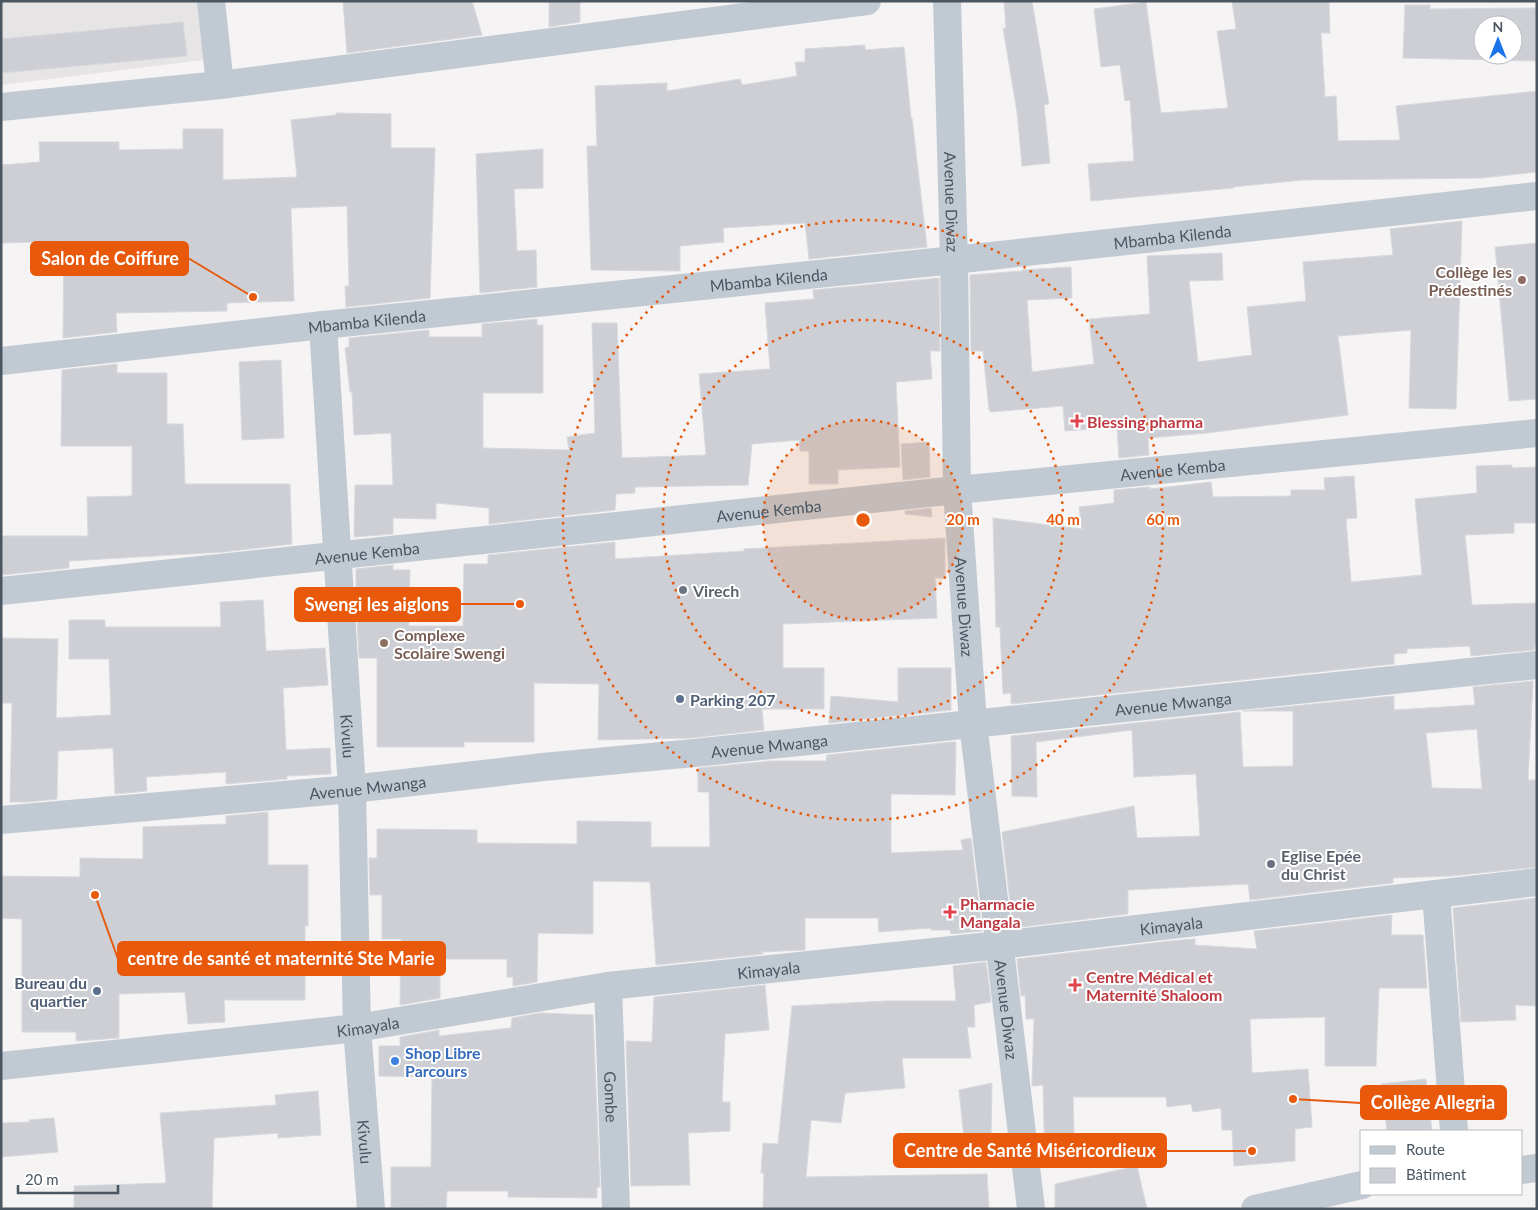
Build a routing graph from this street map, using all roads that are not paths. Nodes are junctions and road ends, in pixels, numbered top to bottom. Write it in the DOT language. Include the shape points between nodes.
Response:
graph roads {
  1 [pos="211,1"];
  2 [pos="867,1"];
  3 [pos="947,1"];
  4 [pos="220,85"];
  5 [pos="1,107"];
  6 [pos="1537,196"];
  7 [pos="954,260"];
  8 [pos="322,325"];
  9 [pos="1,361"];
  10 [pos="1537,433"];
  11 [pos="958,490"];
  12 [pos="338,556"];
  13 [pos="1,591"];
  14 [pos="1537,665"];
  15 [pos="973,723"];
  16 [pos="352,789"];
  17 [pos="1,820"];
  18 [pos="1537,882"];
  19 [pos="1436,894"];
  20 [pos="1000,945"];
  21 [pos="608,986"];
  22 [pos="358,1028"];
  23 [pos="1,1066"];
  24 [pos="1454,1130"];
  25 [pos="1537,1168"];
  26 [pos="1523,1170"];
  27 [pos="1360,1185"];
  28 [pos="371,1209"];
  29 [pos="616,1209"];
  30 [pos="1031,1209"];
  31 [pos="1255,1209"];
  1 -- 4 [label="street"];
  2 -- 4 [label="street"];
  3 -- 7 [label="street, Avenue Diwaz"];
  4 -- 5 [label="street"];
  6 -- 7 [label="street, Mbamba Kilenda"];
  7 -- 8 [label="street, Mbamba Kilenda"];
  7 -- 11 [label="street, Avenue Diwaz"];
  8 -- 9 [label="street, Mbamba Kilenda"];
  8 -- 12 [label="street, Kivulu"];
  10 -- 11 [label="street, Avenue Kemba"];
  11 -- 12 [label="street, Avenue Kemba"];
  11 -- 15 [label="street, Avenue Diwaz"];
  12 -- 13 [label="street, Avenue Kemba"];
  12 -- 16 [label="street, Kivulu"];
  14 -- 15 [label="street, Avenue Mwanga"];
  15 -- 16 [label="street, Avenue Mwanga"];
  15 -- 20 [label="street, Avenue Diwaz"];
  16 -- 17 [label="street, Avenue Mwanga"];
  16 -- 22 [label="street, Kivulu"];
  18 -- 19 [label="street, Kimayala"];
  19 -- 20 [label="street, Kimayala"];
  19 -- 24 [label="street"];
  20 -- 21 [label="street, Kimayala"];
  20 -- 30 [label="street, Avenue Diwaz"];
  21 -- 22 [label="street, Kimayala"];
  21 -- 29 [label="street, Gombe"];
  22 -- 23 [label="street, Kimayala"];
  22 -- 28 [label="street, Kivulu"];
  25 -- 26 [label="street"];
  27 -- 31 [label="street"];
}
